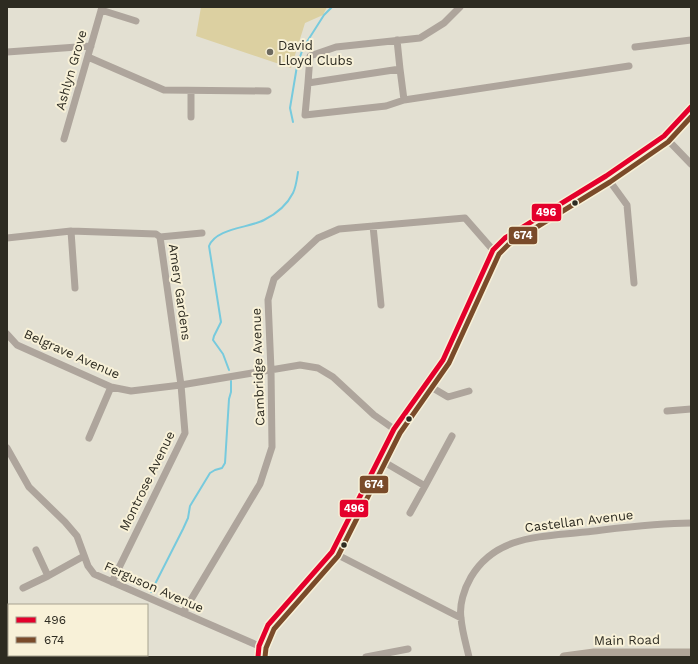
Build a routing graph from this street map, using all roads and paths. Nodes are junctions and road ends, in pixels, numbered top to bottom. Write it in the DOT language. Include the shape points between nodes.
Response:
graph roads {
  1 [pos="460,7"];
  2 [pos="102,8"];
  3 [pos="136,22"];
  4 [pos="396,40"];
  5 [pos="691,40"];
  6 [pos="91,46"];
  7 [pos="635,48"];
  8 [pos="7,52"];
  9 [pos="88,56"];
  10 [pos="629,66"];
  11 [pos="400,69"];
  12 [pos="308,83"];
  13 [pos="191,91"];
  14 [pos="268,91"];
  15 [pos="404,100"];
  16 [pos="691,107"];
  17 [pos="191,117"];
  18 [pos="664,136"];
  19 [pos="64,139"];
  20 [pos="691,164"];
  21 [pos="606,176"];
  22 [pos="373,226"];
  23 [pos="71,231"];
  24 [pos="202,233"];
  25 [pos="160,237"];
  26 [pos="7,238"];
  27 [pos="494,250"];
  28 [pos="634,283"];
  29 [pos="75,288"];
  30 [pos="381,305"];
  31 [pos="7,334"];
  32 [pos="270,370"];
  33 [pos="426,384"];
  34 [pos="181,385"];
  35 [pos="111,387"];
  36 [pos="469,391"];
  37 [pos="691,409"];
  38 [pos="667,411"];
  39 [pos="394,429"];
  40 [pos="452,436"];
  41 [pos="89,438"];
  42 [pos="7,448"];
  43 [pos="379,459"];
  44 [pos="425,486"];
  45 [pos="410,513"];
  46 [pos="691,523"];
  47 [pos="36,550"];
  48 [pos="332,552"];
  49 [pos="84,556"];
  50 [pos="48,576"];
  51 [pos="112,582"];
  52 [pos="23,588"];
  53 [pos="183,613"];
  54 [pos="460,618"];
  55 [pos="259,646"];
  56 [pos="408,649"];
  57 [pos="691,653"];
  58 [pos="258,657"];
  59 [pos="366,657"];
  60 [pos="469,657"];
  61 [pos="564,657"];
  1 -- 4 [label="street" via="444,23 420,38"];
  2 -- 3 [label="street"];
  2 -- 6 [label="street, Ashlyn Grove"];
  4 -- 11 [label="street"];
  4 -- 12 [label="street" via="336,47 310,56"];
  5 -- 7 [label="street"];
  6 -- 8 [label="street"];
  6 -- 9 [label="street, Ashlyn Grove"];
  9 -- 13 [label="street" via="164,90"];
  9 -- 19 [label="street, Ashlyn Grove"];
  10 -- 15 [label="street"];
  11 -- 12 [label="street"];
  11 -- 15 [label="street"];
  12 -- 15 [label="street" via="305,115 386,106"];
  13 -- 14 [label="street"];
  13 -- 17 [label="street"];
  16 -- 18 [label="street"];
  18 -- 20 [label="street"];
  18 -- 21 [label="street"];
  21 -- 27 [label="street" via="505,238"];
  21 -- 28 [label="street" via="627,205"];
  22 -- 27 [label="street, Cambridge Avenue" via="465,218"];
  22 -- 30 [label="street"];
  22 -- 32 [label="street, Cambridge Avenue" via="339,229 318,238 274,278 268,300"];
  23 -- 25 [label="street, Amery Gardens" via="156,234"];
  23 -- 26 [label="street, Amery Gardens"];
  23 -- 29 [label="street"];
  24 -- 25 [label="street"];
  25 -- 34 [label="street, Amery Gardens"];
  27 -- 33 [label="street" via="443,360"];
  31 -- 35 [label="street, Belgrave Avenue" via="17,345"];
  32 -- 34 [label="street, Belgrave Avenue"];
  32 -- 39 [label="street, Belgrave Avenue" via="300,365 318,368 334,377 374,415"];
  32 -- 53 [label="street, Cambridge Avenue" via="272,448 260,484"];
  33 -- 36 [label="street" via="448,397"];
  33 -- 39 [label="street"];
  34 -- 35 [label="street, Belgrave Avenue" via="131,391"];
  34 -- 51 [label="street, Montrose Avenue" via="185,433"];
  35 -- 41 [label="street"];
  37 -- 38 [label="street"];
  39 -- 43 [label="street"];
  40 -- 44 [label="street"];
  42 -- 49 [label="street, Ferguson Avenue" via="29,487 77,536"];
  43 -- 44 [label="street"];
  43 -- 48 [label="street"];
  44 -- 45 [label="street"];
  46 -- 54 [label="street, Castellan Avenue" via="666,523 530,538 506,545 488,557 474,572 464,594"];
  47 -- 50 [label="street"];
  48 -- 54 [label="street"];
  48 -- 55 [label="street" via="268,625"];
  49 -- 50 [label="street"];
  49 -- 51 [label="street, Ferguson Avenue" via="94,574"];
  50 -- 52 [label="street"];
  51 -- 53 [label="street, Ferguson Avenue"];
  53 -- 55 [label="street, Ferguson Avenue"];
  54 -- 60 [label="street, Castellan Avenue"];
  55 -- 58 [label="street"];
  56 -- 59 [label="street"];
  57 -- 61 [label="main road, Main Road" via="594,653"];
}
